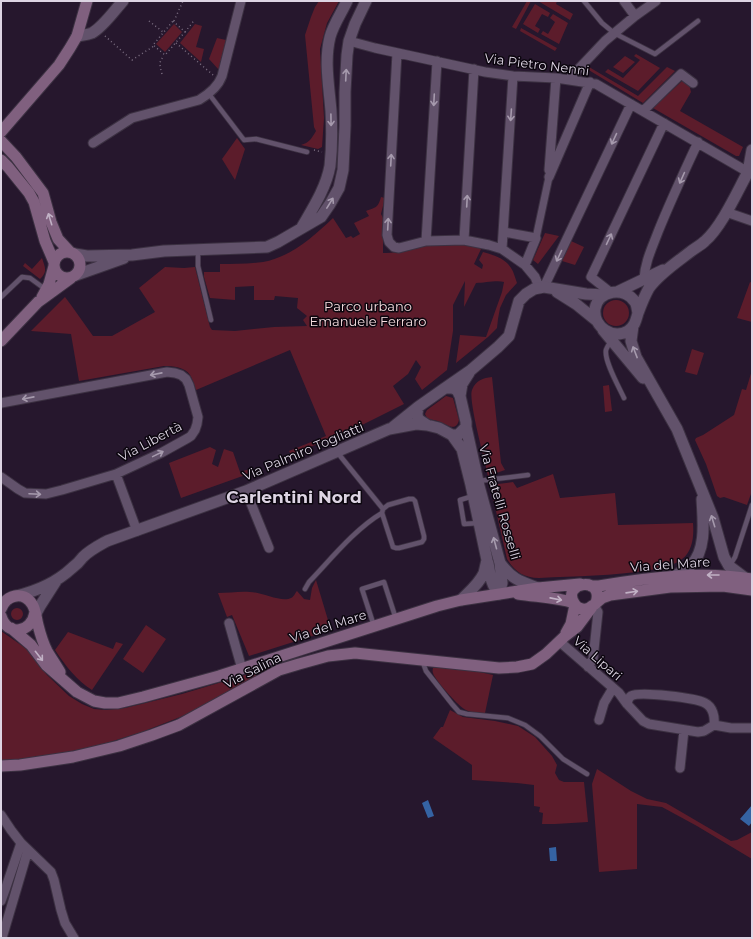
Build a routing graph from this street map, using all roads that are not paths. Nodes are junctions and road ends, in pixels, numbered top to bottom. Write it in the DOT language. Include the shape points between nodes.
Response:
graph roads {
  1 [pos="87,1"];
  2 [pos="123,1"];
  3 [pos="241,1"];
  4 [pos="347,1"];
  5 [pos="366,1"];
  6 [pos="584,1"];
  7 [pos="624,1"];
  8 [pos="656,1"];
  9 [pos="635,16"];
  10 [pos="698,21"];
  11 [pos="614,33"];
  12 [pos="76,36"];
  13 [pos="349,41"];
  14 [pos="397,53"];
  15 [pos="437,61"];
  16 [pos="474,69"];
  17 [pos="513,76"];
  18 [pos="556,78"];
  19 [pos="569,80"];
  20 [pos="590,82"];
  21 [pos="693,83"];
  22 [pos="209,94"];
  23 [pos="631,104"];
  24 [pos="643,111"];
  25 [pos="664,123"];
  26 [pos="1,132"];
  27 [pos="1,141"];
  28 [pos="698,142"];
  29 [pos="93,143"];
  30 [pos="752,150"];
  31 [pos="307,152"];
  32 [pos="1,160"];
  33 [pos="750,170"];
  34 [pos="548,177"];
  35 [pos="726,212"];
  36 [pos="752,221"];
  37 [pos="302,228"];
  38 [pos="504,232"];
  39 [pos="536,238"];
  40 [pos="464,240"];
  41 [pos="426,241"];
  42 [pos="502,249"];
  43 [pos="198,250"];
  44 [pos="72,253"];
  45 [pos="132,255"];
  46 [pos="54,264"];
  47 [pos="525,265"];
  48 [pos="671,266"];
  49 [pos="74,277"];
  50 [pos="644,279"];
  51 [pos="545,288"];
  52 [pos="46,290"];
  53 [pos="611,293"];
  54 [pos="1,297"];
  55 [pos="38,302"];
  56 [pos="638,313"];
  57 [pos="211,320"];
  58 [pos="600,325"];
  59 [pos="633,326"];
  60 [pos="1,340"];
  61 [pos="611,340"];
  62 [pos="471,370"];
  63 [pos="445,388"];
  64 [pos="460,396"];
  65 [pos="624,398"];
  66 [pos="660,399"];
  67 [pos="1,403"];
  68 [pos="418,407"];
  69 [pos="427,425"];
  70 [pos="466,427"];
  71 [pos="390,429"];
  72 [pos="452,435"];
  73 [pos="337,452"];
  74 [pos="116,474"];
  75 [pos="528,475"];
  76 [pos="1,477"];
  77 [pos="478,481"];
  78 [pos="246,490"];
  79 [pos="702,492"];
  80 [pos="752,505"];
  81 [pos="383,511"];
  82 [pos="137,531"];
  83 [pos="269,548"];
  84 [pos="487,560"];
  85 [pos="500,563"];
  86 [pos="729,566"];
  87 [pos="673,577"];
  88 [pos="748,578"];
  89 [pos="57,580"];
  90 [pos="586,585"];
  91 [pos="538,588"];
  92 [pos="305,589"];
  93 [pos="752,590"];
  94 [pos="505,594"];
  95 [pos="9,597"];
  96 [pos="461,600"];
  97 [pos="574,604"];
  98 [pos="594,605"];
  99 [pos="1,609"];
  100 [pos="35,615"];
  101 [pos="396,619"];
  102 [pos="5,622"];
  103 [pos="229,624"];
  104 [pos="374,626"];
  105 [pos="562,640"];
  106 [pos="422,660"];
  107 [pos="588,667"];
  108 [pos="242,669"];
  109 [pos="67,683"];
  110 [pos="616,691"];
  111 [pos="632,696"];
  112 [pos="627,704"];
  113 [pos="599,720"];
  114 [pos="715,725"];
  115 [pos="752,728"];
  116 [pos="684,730"];
  117 [pos="1,766"];
  118 [pos="680,768"];
  119 [pos="587,774"];
  120 [pos="1,815"];
  121 [pos="21,843"];
  122 [pos="28,850"];
  123 [pos="3,890"];
  124 [pos="1,901"];
  125 [pos="2,938"];
  126 [pos="74,938"];
  1 -- 12 [label="main road"];
  2 -- 12 [label="street" via="93,32"];
  3 -- 22 [label="street" via="220,82"];
  4 -- 37 [label="street, one-way" via="330,36 327,57 331,111 330,166 326,182"];
  5 -- 13 [label="street"];
  6 -- 11 [label="lane"];
  7 -- 9 [label="street"];
  8 -- 9 [label="street"];
  9 -- 11 [label="street"];
  10 -- 11 [label="lane" via="655,54"];
  11 -- 19 [label="street"];
  12 -- 26 [label="main road" via="59,65"];
  13 -- 14 [label="street, Via Pietro Nenni"];
  37 -- 13 [label="street, one-way" via="320,217 339,188 343,170"];
  14 -- 15 [label="street, Via Pietro Nenni"];
  41 -- 14 [label="street, one-way" via="399,248 389,242 387,235"];
  15 -- 16 [label="street, Via Pietro Nenni"];
  15 -- 41 [label="street, one-way"];
  16 -- 17 [label="street, Via Pietro Nenni"];
  40 -- 16 [label="street, one-way"];
  17 -- 18 [label="street, Via Pietro Nenni"];
  17 -- 38 [label="street, one-way"];
  18 -- 19 [label="street, Via Pietro Nenni"];
  18 -- 34 [label="street"];
  19 -- 20 [label="street, Via Pietro Nenni"];
  20 -- 23 [label="street, Via Pietro Nenni"];
  20 -- 34 [label="street"];
  21 -- 24 [label="street" via="681,74"];
  22 -- 29 [label="street" via="199,100 132,118"];
  22 -- 31 [label="lane" via="244,140 256,139"];
  23 -- 24 [label="street, Via Pietro Nenni"];
  23 -- 51 [label="street, one-way"];
  24 -- 25 [label="street, Via Pietro Nenni"];
  25 -- 28 [label="street, Via Pietro Nenni"];
  53 -- 25 [label="street, one-way" via="591,277"];
  44 -- 27 [label="main road, one-way" via="58,239 43,193"];
  28 -- 33 [label="street, Via Pietro Nenni"];
  28 -- 50 [label="street, one-way" via="644,268"];
  30 -- 33 [label="street"];
  32 -- 46 [label="main road" via="29,192"];
  33 -- 35 [label="street"];
  34 -- 39 [label="street"];
  35 -- 36 [label="street"];
  35 -- 48 [label="street" via="706,241"];
  37 -- 43 [label="street" via="267,247"];
  38 -- 39 [label="street"];
  38 -- 42 [label="street"];
  39 -- 47 [label="street"];
  40 -- 41 [label="street"];
  40 -- 42 [label="street"];
  42 -- 47 [label="street"];
  43 -- 45 [label="street"];
  43 -- 57 [label="lane" via="198,266"];
  44 -- 45 [label="street" via="87,256"];
  44 -- 46 [label="main road" via="62,253"];
  44 -- 49 [label="main road" via="78,257 81,267"];
  45 -- 49 [label="street"];
  46 -- 49 [label="main road" via="58,275"];
  46 -- 52 [label="main road"];
  47 -- 51 [label="street"];
  48 -- 50 [label="street"];
  48 -- 56 [label="street" via="649,289"];
  49 -- 55 [label="main road"];
  50 -- 53 [label="street"];
  51 -- 53 [label="street" via="586,294"];
  51 -- 58 [label="street" via="576,304"];
  51 -- 62 [label="street" via="534,289 519,301 509,336"];
  52 -- 54 [label="lane" via="30,278 22,277"];
  52 -- 55 [label="main road"];
  53 -- 56 [label="street" via="624,293 629,296 634,301"];
  53 -- 58 [label="street" via="600,299 597,304 595,316"];
  55 -- 60 [label="main road"];
  56 -- 59 [label="street"];
  58 -- 59 [label="street" via="609,333 616,334"];
  58 -- 61 [label="street"];
  66 -- 59 [label="street, one-way" via="636,357 631,340"];
  61 -- 65 [label="lane" via="606,356"];
  61 -- 66 [label="street"];
  62 -- 63 [label="street"];
  62 -- 64 [label="street" via="462,384"];
  63 -- 64 [label="street" via="456,390"];
  63 -- 68 [label="street"];
  64 -- 70 [label="street"];
  66 -- 79 [label="street" via="677,429"];
  74 -- 67 [label="street, Via Libertà, one-way" via="191,436 198,424 198,418 189,385 181,375 167,372"];
  68 -- 69 [label="street" via="418,419"];
  68 -- 71 [label="street"];
  69 -- 71 [label="street" via="416,424"];
  69 -- 72 [label="street"];
  70 -- 72 [label="street" via="458,435"];
  70 -- 77 [label="street, Via Fratelli Rosselli"];
  71 -- 73 [label="street, Via Palmiro Togliatti"];
  72 -- 84 [label="street, Via Fratelli Rosselli" via="462,449"];
  73 -- 78 [label="street, Via Palmiro Togliatti"];
  73 -- 81 [label="lane"];
  76 -- 74 [label="street, Via Libertà, one-way" via="25,493 46,494"];
  74 -- 82 [label="street"];
  75 -- 77 [label="lane"];
  85 -- 77 [label="street, Via Fratelli Rosselli, one-way"];
  78 -- 82 [label="street, Via Palmiro Togliatti"];
  78 -- 83 [label="street"];
  86 -- 79 [label="street, one-way"];
  79 -- 87 [label="street" via="702,545 692,564"];
  80 -- 86 [label="lane" via="735,557"];
  81 -- 81 [label="lane" via="388,505 413,499 424,536 422,542 399,548 393,547"];
  81 -- 92 [label="lane" via="351,538"];
  82 -- 89 [label="street, Via Palmiro Togliatti" via="95,547"];
  84 -- 94 [label="street, Via Fratelli Rosselli" via="493,585"];
  84 -- 96 [label="street" via="480,579"];
  85 -- 91 [label="street, Via Fratelli Rosselli" via="515,579"];
  85 -- 94 [label="street"];
  86 -- 88 [label="street"];
  88 -- 87 [label="main road, Via del Mare, one-way" via="716,575"];
  87 -- 90 [label="main road, Via del Mare" via="599,586"];
  89 -- 95 [label="street" via="28,593"];
  89 -- 100 [label="street"];
  90 -- 91 [label="main road, Via del Mare"];
  90 -- 97 [label="main road" via="573,590"];
  90 -- 98 [label="main road" via="596,591"];
  91 -- 94 [label="main road, Via del Mare"];
  98 -- 93 [label="main road, Via del Mare, one-way" via="610,595 670,586 723,586"];
  94 -- 96 [label="main road, Via del Mare"];
  94 -- 97 [label="main road, one-way" via="550,597"];
  95 -- 99 [label="main road"];
  95 -- 100 [label="main road" via="27,599 34,607"];
  96 -- 101 [label="main road, Via del Mare"];
  97 -- 98 [label="main road" via="581,609"];
  97 -- 105 [label="main road" via="571,624"];
  98 -- 105 [label="main road, Via Salina" via="577,627"];
  98 -- 107 [label="street" via="598,612 593,659"];
  100 -- 102 [label="main road" via="28,626 22,629 17,630"];
  100 -- 109 [label="main road" via="47,651"];
  101 -- 104 [label="main road, Via del Mare"];
  101 -- 104 [label="lane" via="384,582 362,589"];
  102 -- 109 [label="main road, Via del Mare, one-way"];
  103 -- 108 [label="street"];
  104 -- 108 [label="main road, Via del Mare"];
  105 -- 106 [label="main road, Via Salina" via="532,664 517,667 498,668"];
  105 -- 107 [label="street, Via Lipari"];
  106 -- 117 [label="main road, Via Salina" via="355,653 328,656 279,670 179,725 152,735 73,757"];
  106 -- 119 [label="lane" via="426,671 459,712 508,718 525,725 563,759"];
  107 -- 110 [label="street, Via Lipari"];
  108 -- 109 [label="main road, Via del Mare" via="118,702 94,701"];
  110 -- 111 [label="street"];
  110 -- 112 [label="street"];
  110 -- 113 [label="street" via="604,703"];
  111 -- 112 [label="street"];
  111 -- 114 [label="street" via="652,694 706,703 712,710"];
  112 -- 116 [label="street" via="649,724"];
  114 -- 115 [label="street"];
  114 -- 116 [label="street" via="698,732"];
  116 -- 118 [label="street"];
  120 -- 121 [label="street"];
  121 -- 122 [label="street"];
  121 -- 123 [label="street"];
  122 -- 125 [label="street"];
  122 -- 126 [label="street" via="51,872 65,923"];
  123 -- 124 [label="street"];
}
